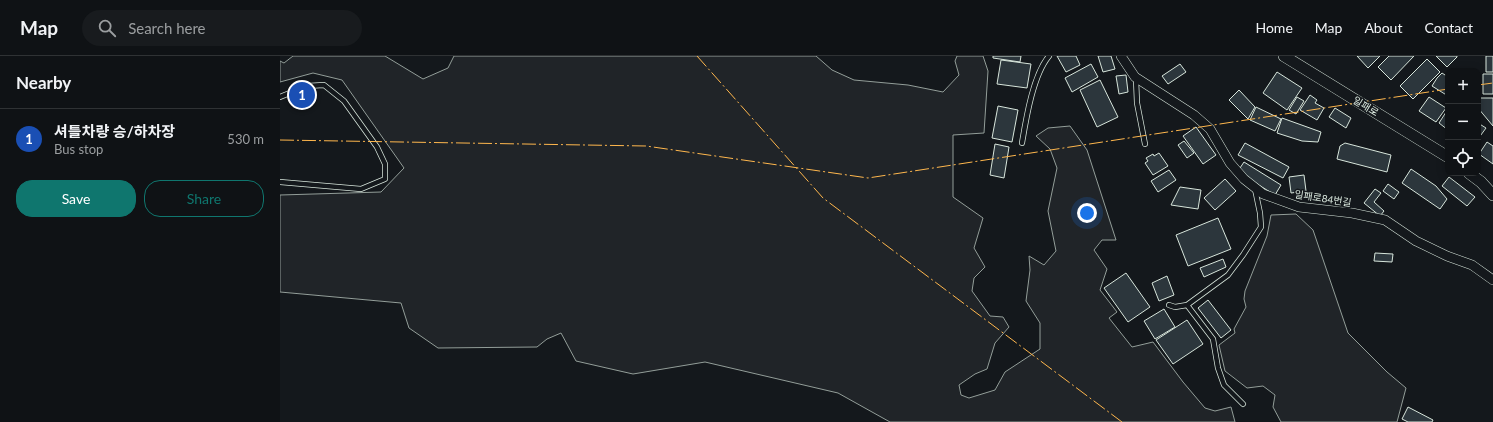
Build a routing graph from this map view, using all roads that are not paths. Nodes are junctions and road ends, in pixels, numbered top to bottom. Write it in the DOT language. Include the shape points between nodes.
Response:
graph roads {
  1 [pos="1049,56"];
  2 [pos="1121,56"];
  3 [pos="1284,56"];
  4 [pos="1136,77"];
  5 [pos="280,97"];
  6 [pos="1022,143"];
  7 [pos="1145,144"];
  8 [pos="1445,155"];
  9 [pos="1473,176"];
  10 [pos="280,182"];
  11 [pos="1254,188"];
  12 [pos="1493,195"];
  13 [pos="1493,280"];
  14 [pos="1169,305"];
  15 [pos="1187,305"];
  16 [pos="1243,404"];
  1 -- 6 [label="lane" via="1043,63 1029,105"];
  2 -- 4 [label="street, 일패로84번길"];
  3 -- 8 [label="street, 일패로"];
  4 -- 7 [label="lane"];
  4 -- 11 [label="street, 일패로84번길" via="1194,115 1210,129 1230,163"];
  5 -- 10 [label="lane" via="307,86 324,85 344,101 377,147 385,164 385,179 361,189"];
  9 -- 12 [label="street"];
  11 -- 13 [label="street, 일패로84번길" via="1263,194 1299,207 1385,220 1416,242 1472,265"];
  11 -- 15 [label="lane" via="1261,227 1228,275"];
  14 -- 15 [label="lane"];
  15 -- 16 [label="lane" via="1213,339 1224,385"];
}
